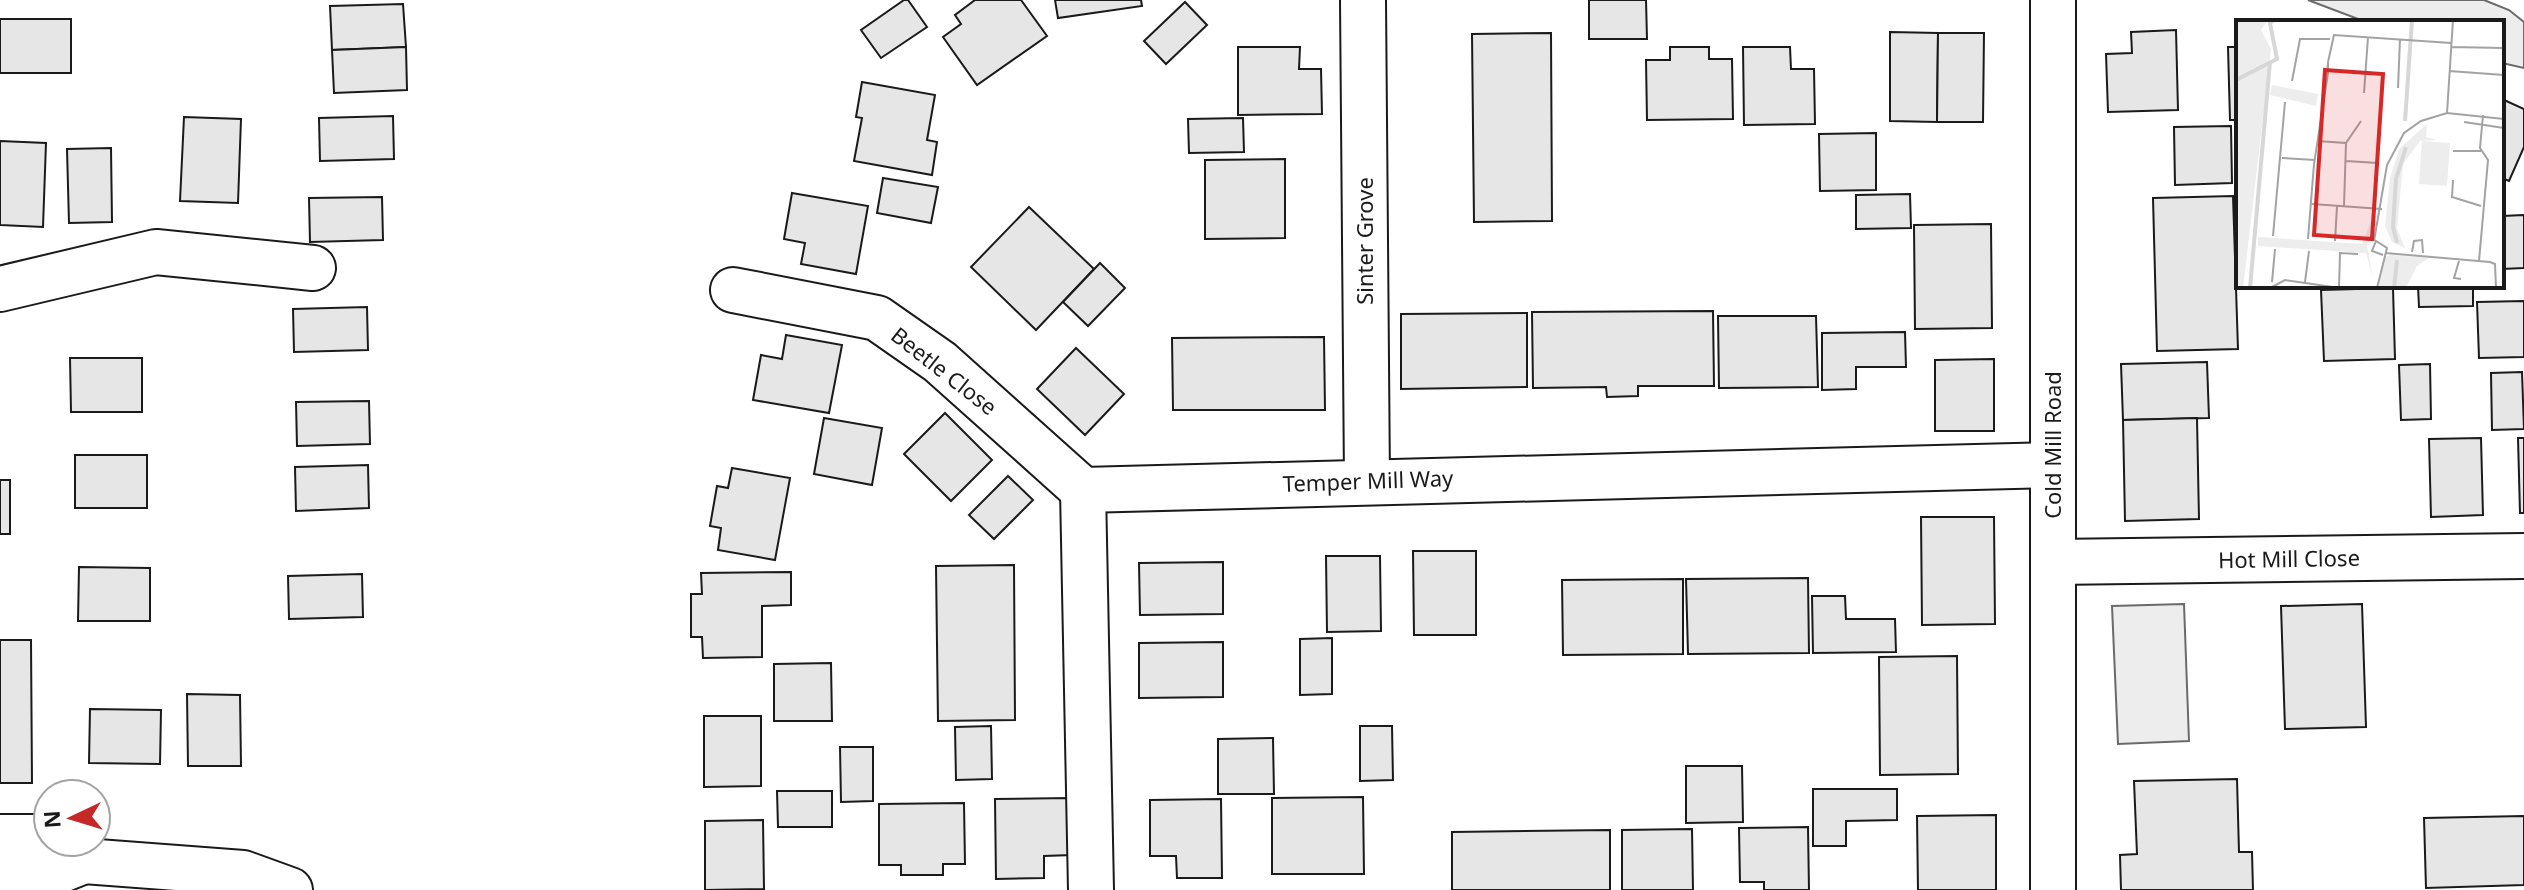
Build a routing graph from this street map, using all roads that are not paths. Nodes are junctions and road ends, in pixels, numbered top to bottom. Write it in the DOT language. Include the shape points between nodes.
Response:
graph roads {
  1 [pos="1363,0"];
  2 [pos="2053,0"];
  3 [pos="313,268"];
  4 [pos="0,289"];
  5 [pos="733,290"];
  6 [pos="2053,465"];
  7 [pos="1367,481"];
  8 [pos="1083,490"];
  9 [pos="2524,556"];
  10 [pos="2053,562"];
  11 [pos="0,837"];
  12 [pos="84,861"];
  13 [pos="0,881"];
  14 [pos="290,890"];
  15 [pos="1091,890"];
  16 [pos="2053,890"];
  1 -- 7 [label="street, Sinter Grove"];
  2 -- 6 [label="street, Cold Mill Road"];
  3 -- 4 [label="street" via="156,252"];
  5 -- 8 [label="street, Beetle Close" via="877,318 940,362"];
  6 -- 7 [label="street, Temper Mill Way"];
  6 -- 10 [label="street, Cold Mill Road"];
  7 -- 8 [label="street, Temper Mill Way"];
  8 -- 15 [label="street"];
  9 -- 10 [label="street, Hot Mill Close"];
  10 -- 16 [label="street, Cold Mill Road"];
  11 -- 12 [label="street" via="33,837"];
  12 -- 13 [label="street" via="37,880"];
  12 -- 14 [label="street" via="243,873"];
}
